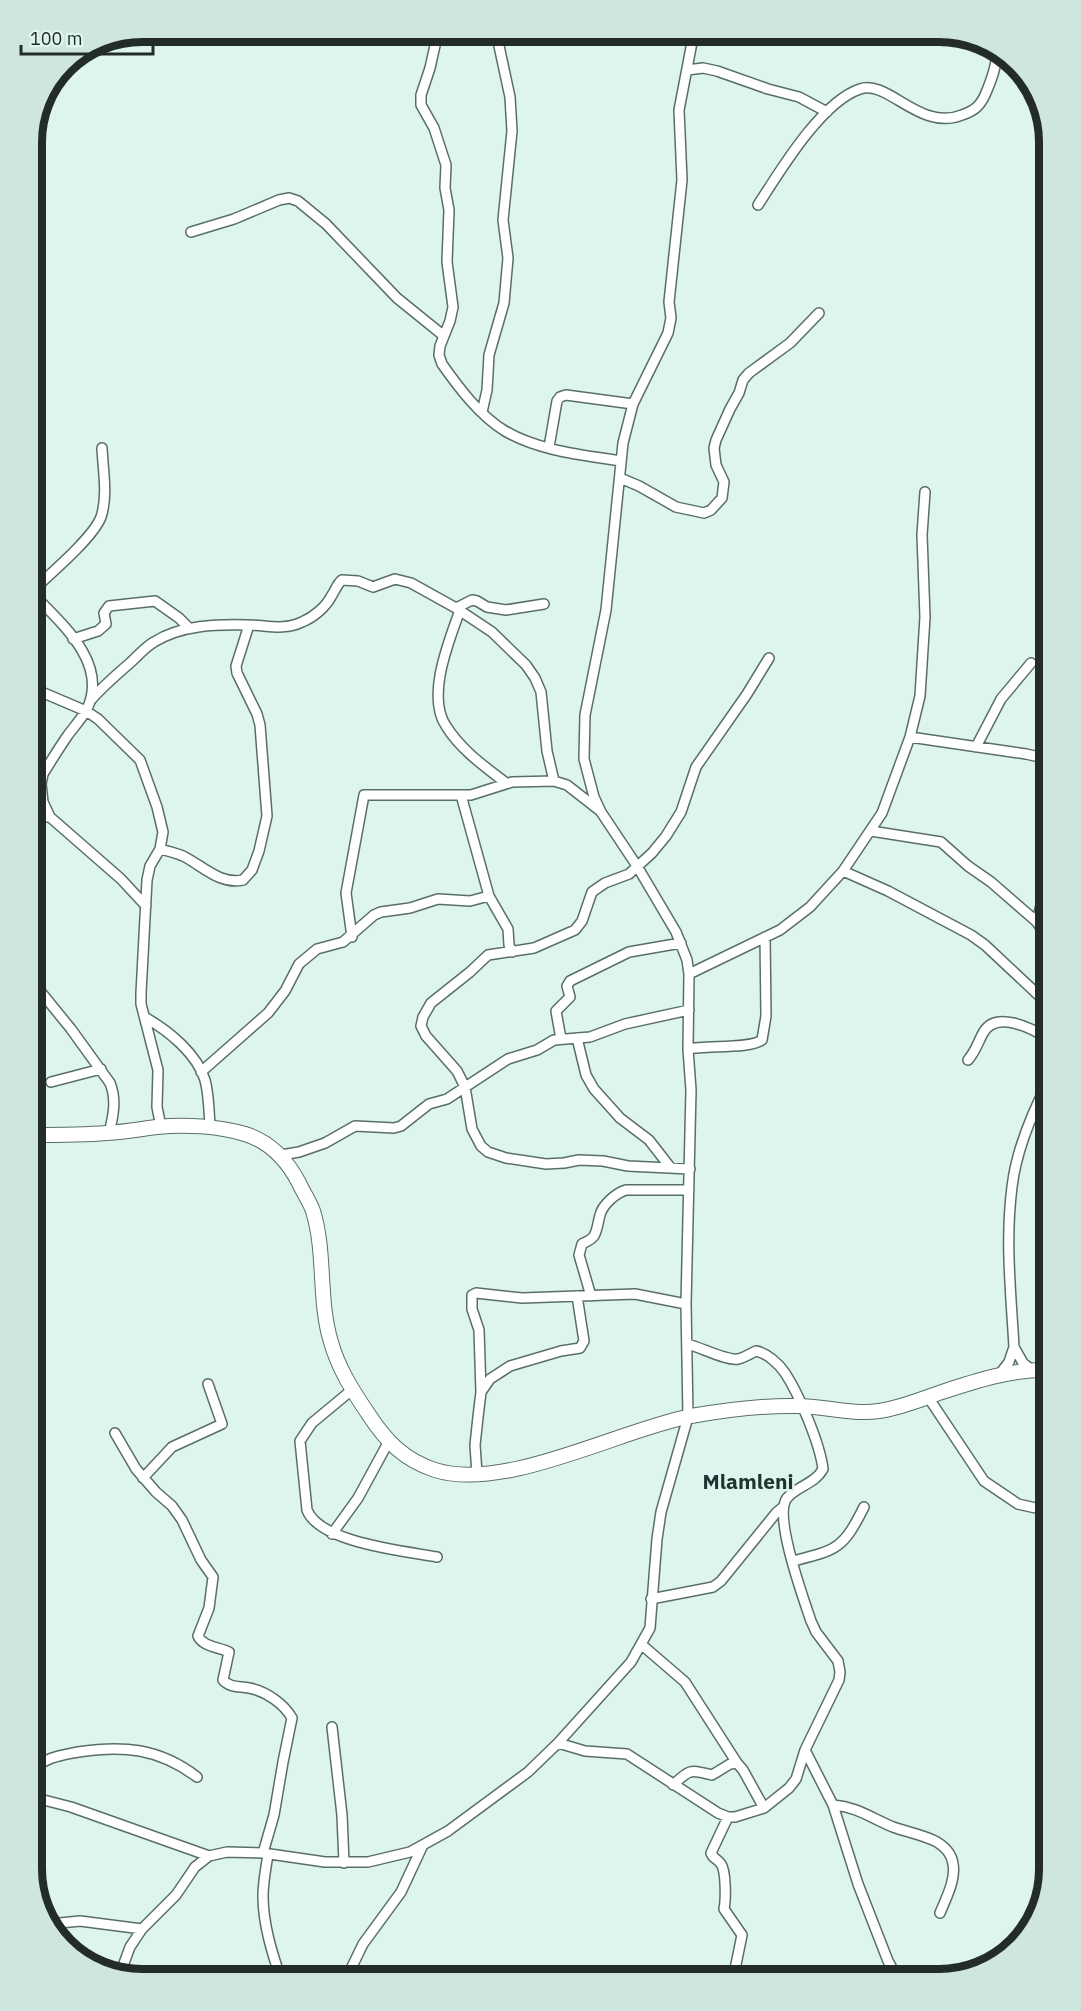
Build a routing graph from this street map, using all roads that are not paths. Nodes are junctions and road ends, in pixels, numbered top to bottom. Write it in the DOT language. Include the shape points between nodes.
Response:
graph roads {
  1 [pos="436,42"];
  2 [pos="498,42"];
  3 [pos="692,42"];
  4 [pos="997,61"];
  5 [pos="687,70"];
  6 [pos="827,112"];
  7 [pos="758,205"];
  8 [pos="191,232"];
  9 [pos="819,313"];
  10 [pos="444,336"];
  11 [pos="633,404"];
  12 [pos="482,412"];
  13 [pos="549,447"];
  14 [pos="102,448"];
  15 [pos="621,461"];
  16 [pos="620,478"];
  17 [pos="925,492"];
  18 [pos="42,582"];
  19 [pos="42,603"];
  20 [pos="544,604"];
  21 [pos="458,609"];
  22 [pos="249,625"];
  23 [pos="189,628"];
  24 [pos="73,639"];
  25 [pos="769,658"];
  26 [pos="1031,663"];
  27 [pos="42,692"];
  28 [pos="90,701"];
  29 [pos="86,711"];
  30 [pos="910,737"];
  31 [pos="976,747"];
  32 [pos="1039,757"];
  33 [pos="42,779"];
  34 [pos="554,781"];
  35 [pos="506,783"];
  36 [pos="42,793"];
  37 [pos="461,795"];
  38 [pos="601,812"];
  39 [pos="42,817"];
  40 [pos="50,817"];
  41 [pos="871,831"];
  42 [pos="160,849"];
  43 [pos="637,866"];
  44 [pos="843,871"];
  45 [pos="489,896"];
  46 [pos="146,906"];
  47 [pos="1039,914"];
  48 [pos="1037,922"];
  49 [pos="1039,925"];
  50 [pos="352,937"];
  51 [pos="765,937"];
  52 [pos="681,944"];
  53 [pos="512,952"];
  54 [pos="689,974"];
  55 [pos="42,994"];
  56 [pos="1039,995"];
  57 [pos="689,1010"];
  58 [pos="146,1018"];
  59 [pos="1039,1034"];
  60 [pos="577,1038"];
  61 [pos="561,1039"];
  62 [pos="688,1048"];
  63 [pos="968,1060"];
  64 [pos="101,1069"];
  65 [pos="201,1072"];
  66 [pos="51,1082"];
  67 [pos="465,1087"];
  68 [pos="1039,1104"];
  69 [pos="161,1127"];
  70 [pos="210,1127"];
  71 [pos="109,1133"];
  72 [pos="42,1135"];
  73 [pos="281,1155"];
  74 [pos="670,1167"];
  75 [pos="690,1169"];
  76 [pos="689,1190"];
  77 [pos="577,1296"];
  78 [pos="591,1296"];
  79 [pos="686,1304"];
  80 [pos="687,1344"];
  81 [pos="1014,1347"];
  82 [pos="1032,1370"];
  83 [pos="1039,1370"];
  84 [pos="999,1375"];
  85 [pos="208,1384"];
  86 [pos="352,1389"];
  87 [pos="481,1392"];
  88 [pos="928,1397"];
  89 [pos="801,1406"];
  90 [pos="688,1417"];
  91 [pos="115,1433"];
  92 [pos="389,1441"];
  93 [pos="477,1474"];
  94 [pos="143,1478"];
  95 [pos="783,1507"];
  96 [pos="864,1507"];
  97 [pos="1039,1508"];
  98 [pos="332,1534"];
  99 [pos="437,1557"];
  100 [pos="793,1562"];
  101 [pos="651,1599"];
  102 [pos="642,1646"];
  103 [pos="332,1727"];
  104 [pos="558,1743"];
  105 [pos="805,1750"];
  106 [pos="42,1762"];
  107 [pos="737,1763"];
  108 [pos="196,1776"];
  109 [pos="673,1785"];
  110 [pos="42,1800"];
  111 [pos="833,1805"];
  112 [pos="764,1808"];
  113 [pos="728,1817"];
  114 [pos="422,1847"];
  115 [pos="266,1854"];
  116 [pos="209,1856"];
  117 [pos="344,1863"];
  118 [pos="940,1913"];
  119 [pos="58,1923"];
  120 [pos="142,1929"];
  121 [pos="123,1967"];
  122 [pos="278,1969"];
  123 [pos="351,1969"];
  124 [pos="735,1969"];
  125 [pos="893,1969"];
  1 -- 10 [label="street" via="421,105 434,128 446,165 445,188 450,210 447,262 453,307"];
  2 -- 12 [label="street" via="510,97 512,131 503,220 508,258 504,303 489,355"];
  3 -- 5 [label="street"];
  4 -- 6 [label="street" via="981,104 957,117 929,117 876,88 863,87 846,94"];
  5 -- 6 [label="street" via="717,71 799,97"];
  5 -- 11 [label="street" via="679,110 682,180 670,322"];
  6 -- 7 [label="street" via="799,144"];
  8 -- 10 [label="street" via="279,200 298,201 326,224 397,298"];
  9 -- 16 [label="street" via="801,334 743,380 714,448 724,482 722,498 711,510 704,513 676,507"];
  10 -- 12 [label="street" via="439,355 442,364"];
  11 -- 13 [label="street" via="567,395 560,398"];
  11 -- 15 [label="street"];
  12 -- 13 [label="street" via="507,432"];
  13 -- 15 [label="street"];
  14 -- 18 [label="street" via="104,502 100,519"];
  15 -- 16 [label="street"];
  16 -- 38 [label="street" via="606,610 585,715 584,759"];
  17 -- 30 [label="street" via="925,617 920,696"];
  19 -- 24 [label="street"];
  20 -- 21 [label="street" via="506,610 472,600"];
  21 -- 22 [label="street" via="401,579 373,587 342,580 327,603 302,622 273,628"];
  21 -- 34 [label="street" via="492,632 535,678 541,692"];
  21 -- 35 [label="street" via="442,659 439,686 444,724 469,754"];
  22 -- 23 [label="street"];
  22 -- 42 [label="street" via="236,666 260,725 267,816 252,870 243,880 227,880"];
  23 -- 24 [label="street" via="158,602 146,601 109,606 102,629"];
  23 -- 28 [label="street" via="153,642"];
  24 -- 28 [label="street" via="92,669 94,689"];
  25 -- 43 [label="street" via="696,767 674,825"];
  26 -- 31 [label="street" via="1001,699"];
  27 -- 29 [label="street"];
  28 -- 29 [label="street"];
  29 -- 33 [label="street"];
  29 -- 42 [label="street" via="141,760 162,824"];
  30 -- 31 [label="street"];
  30 -- 41 [label="street" via="882,813"];
  31 -- 32 [label="street"];
  34 -- 35 [label="street"];
  34 -- 38 [label="street" via="567,784"];
  35 -- 37 [label="street"];
  36 -- 40 [label="street"];
  37 -- 45 [label="street"];
  37 -- 50 [label="street" via="364,795 346,893"];
  38 -- 43 [label="street"];
  39 -- 40 [label="street"];
  40 -- 46 [label="street"];
  41 -- 44 [label="street"];
  41 -- 48 [label="street" via="938,841"];
  42 -- 46 [label="street" via="150,866"];
  43 -- 52 [label="street"];
  43 -- 53 [label="street" via="592,892 575,930 534,948"];
  44 -- 51 [label="street" via="810,907"];
  44 -- 56 [label="street" via="971,935"];
  45 -- 50 [label="street" via="470,901 438,899 381,912"];
  45 -- 53 [label="street" via="508,929"];
  46 -- 58 [label="street" via="141,1004"];
  47 -- 48 [label="street"];
  48 -- 49 [label="street"];
  50 -- 65 [label="street" via="317,949 304,958 268,1013"];
  51 -- 54 [label="street"];
  51 -- 62 [label="street" via="766,1016 762,1040 754,1044"];
  52 -- 54 [label="street"];
  52 -- 61 [label="street" via="629,951 570,981 570,997 556,1011"];
  53 -- 67 [label="street" via="488,955 432,1003 423,1017 421,1026 426,1036 453,1064"];
  54 -- 57 [label="street"];
  55 -- 64 [label="street"];
  57 -- 60 [label="street"];
  57 -- 62 [label="street"];
  58 -- 65 [label="street" via="184,1048"];
  58 -- 69 [label="street" via="158,1070"];
  59 -- 63 [label="street" via="1016,1023 995,1023 982,1035"];
  60 -- 61 [label="street"];
  60 -- 74 [label="street" via="586,1075 594,1089 620,1118 649,1140"];
  61 -- 67 [label="street" via="508,1059"];
  62 -- 75 [label="street"];
  64 -- 66 [label="street"];
  64 -- 71 [label="street" via="114,1098"];
  65 -- 70 [label="street"];
  67 -- 73 [label="street" via="447,1099 429,1104 401,1126 355,1126 325,1143"];
  67 -- 74 [label="street" via="472,1129 488,1152 546,1164 579,1160"];
  68 -- 81 [label="street" via="1012,1185 1009,1242"];
  69 -- 70 [label="main road"];
  69 -- 71 [label="main road"];
  70 -- 73 [label="main road" via="245,1134"];
  71 -- 72 [label="main road"];
  73 -- 86 [label="main road" via="313,1210 330,1341"];
  74 -- 75 [label="street"];
  75 -- 76 [label="street"];
  76 -- 78 [label="street" via="626,1190 605,1206 592,1238 580,1248"];
  76 -- 79 [label="street"];
  77 -- 78 [label="street"];
  77 -- 87 [label="street" via="584,1341 580,1348 510,1366 492,1376"];
  77 -- 87 [label="street" via="472,1295 479,1330"];
  78 -- 79 [label="street" via="635,1294"];
  79 -- 80 [label="street"];
  80 -- 89 [label="street" via="728,1359 762,1352 785,1373"];
  80 -- 90 [label="street"];
  81 -- 82 [label="street"];
  81 -- 84 [label="street"];
  82 -- 83 [label="main road"];
  82 -- 84 [label="main road"];
  84 -- 88 [label="main road"];
  85 -- 94 [label="street" via="222,1424 172,1447"];
  86 -- 92 [label="main road"];
  86 -- 98 [label="street" via="312,1423 300,1440 310,1518"];
  87 -- 93 [label="street" via="475,1445"];
  88 -- 89 [label="main road" via="862,1413"];
  88 -- 97 [label="street" via="984,1481 1018,1504"];
  89 -- 90 [label="main road" via="760,1406"];
  89 -- 95 [label="street" via="823,1469 787,1498"];
  90 -- 93 [label="main road" via="546,1461"];
  90 -- 101 [label="street" via="661,1512"];
  91 -- 94 [label="street"];
  92 -- 93 [label="main road" via="398,1452 438,1471"];
  92 -- 98 [label="street" via="358,1498"];
  94 -- 115 [label="street" via="182,1520 213,1577 209,1608 198,1636 200,1641 229,1652 223,1680 228,1685 252,1688 273,1698 292,1718"];
  95 -- 100 [label="street" via="783,1527"];
  95 -- 101 [label="street" via="713,1587"];
  96 -- 100 [label="street" via="842,1544"];
  98 -- 99 [label="street"];
  100 -- 105 [label="street" via="811,1621 840,1667 839,1680"];
  101 -- 102 [label="street" via="651,1628"];
  102 -- 104 [label="street"];
  102 -- 107 [label="street" via="685,1682"];
  103 -- 117 [label="street"];
  104 -- 109 [label="street" via="585,1751 627,1754"];
  104 -- 114 [label="street" via="492,1800"];
  105 -- 111 [label="street"];
  105 -- 112 [label="street" via="793,1784"];
  106 -- 108 [label="street" via="122,1748 162,1757"];
  107 -- 109 [label="street" via="712,1774 687,1771"];
  107 -- 112 [label="street"];
  109 -- 113 [label="street"];
  110 -- 116 [label="street"];
  111 -- 118 [label="street" via="860,1810 945,1848 954,1870"];
  111 -- 125 [label="street" via="862,1894"];
  112 -- 113 [label="street"];
  113 -- 124 [label="street" via="711,1855 724,1872 724,1909 742,1935"];
  114 -- 117 [label="street" via="385,1859"];
  114 -- 123 [label="street" via="401,1892 363,1944"];
  115 -- 116 [label="street" via="227,1852"];
  115 -- 117 [label="street"];
  115 -- 122 [label="street" via="264,1911"];
  116 -- 120 [label="street"];
  119 -- 120 [label="street" via="80,1921"];
  120 -- 121 [label="street"];
}
